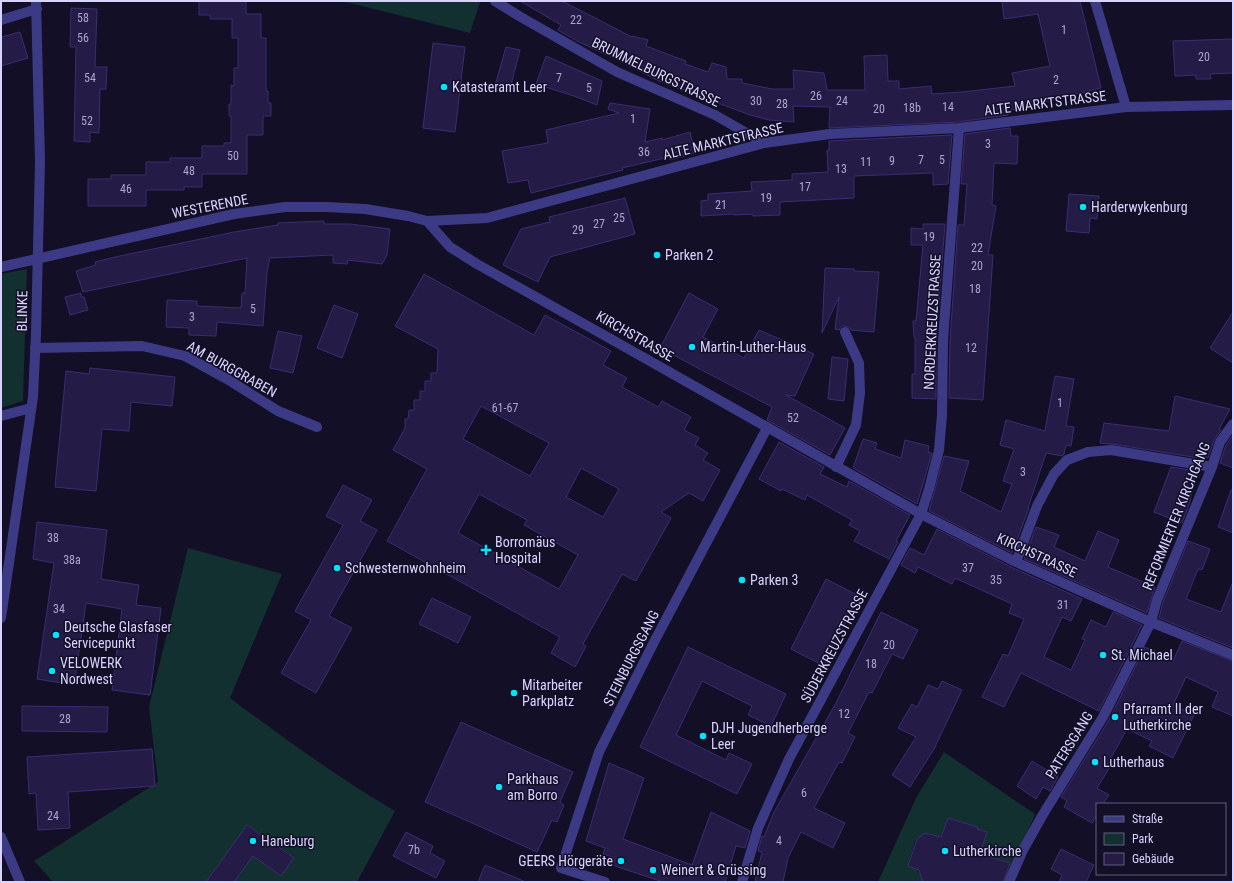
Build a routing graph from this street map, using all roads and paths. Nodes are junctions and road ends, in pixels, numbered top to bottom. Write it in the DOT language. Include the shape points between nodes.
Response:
graph roads {
  1 [pos="1095,1"];
  2 [pos="502,3"];
  3 [pos="37,5"];
  4 [pos="1,20"];
  5 [pos="1233,105"];
  6 [pos="1126,107"];
  7 [pos="959,128"];
  8 [pos="764,143"];
  9 [pos="427,221"];
  10 [pos="37,258"];
  11 [pos="1,267"];
  12 [pos="844,332"];
  13 [pos="35,348"];
  14 [pos="31,408"];
  15 [pos="1,416"];
  16 [pos="1233,424"];
  17 [pos="316,427"];
  18 [pos="767,428"];
  19 [pos="836,467"];
  20 [pos="1212,467"];
  21 [pos="921,514"];
  22 [pos="1016,562"];
  23 [pos="1,618"];
  24 [pos="1151,622"];
  25 [pos="1233,655"];
  26 [pos="1,837"];
  27 [pos="20,882"];
  28 [pos="605,882"];
  29 [pos="742,882"];
  30 [pos="1009,882"];
  1 -- 6 [label="street"];
  2 -- 8 [label="street, BRUMMELBURGSTRASSE" via="518,16 617,72 716,115"];
  3 -- 4 [label="street"];
  3 -- 10 [label="street, BLINKE" via="40,161"];
  5 -- 6 [label="street, ALTE MARKTSTRASSE"];
  6 -- 7 [label="street, ALTE MARKTSTRASSE"];
  7 -- 8 [label="street, ALTE MARKTSTRASSE" via="830,134"];
  7 -- 21 [label="street, NORDERKREUZSTRASSE" via="943,340 939,450"];
  8 -- 9 [label="street, ALTE MARKTSTRASSE" via="487,218"];
  9 -- 10 [label="street, WESTERENDE" via="365,209 285,207 234,214"];
  9 -- 18 [label="street, KIRCHSTRASSE" via="450,246 477,264"];
  10 -- 11 [label="street, WESTERENDE"];
  10 -- 13 [label="street, BLINKE"];
  12 -- 19 [label="street" via="859,363 860,393 856,425"];
  13 -- 14 [label="street, BLINKE"];
  13 -- 17 [label="street, AM BURGGRABEN" via="142,346 185,356 278,411"];
  14 -- 15 [label="street"];
  14 -- 23 [label="street, BLINKE"];
  16 -- 20 [label="street, REFORMIERTER KIRCHGANG" via="1220,442"];
  18 -- 19 [label="street, KIRCHSTRASSE"];
  18 -- 28 [label="street, STEINBURGSGANG" via="657,635 599,752 561,868"];
  19 -- 21 [label="street, KIRCHSTRASSE"];
  20 -- 22 [label="street" via="1111,450 1088,452 1067,460 1054,474 1037,506"];
  20 -- 24 [label="street, REFORMIERTER KIRCHGANG" via="1157,600"];
  21 -- 22 [label="street, KIRCHSTRASSE"];
  21 -- 29 [label="street, SÜDERKREUZSTRASSE" via="789,759 758,828"];
  22 -- 24 [label="street, KIRCHSTRASSE"];
  24 -- 25 [label="street, KIRCHSTRASSE"];
  24 -- 30 [label="street, PATERSGANG" via="1103,717 1042,816"];
  26 -- 27 [label="street"];
}
